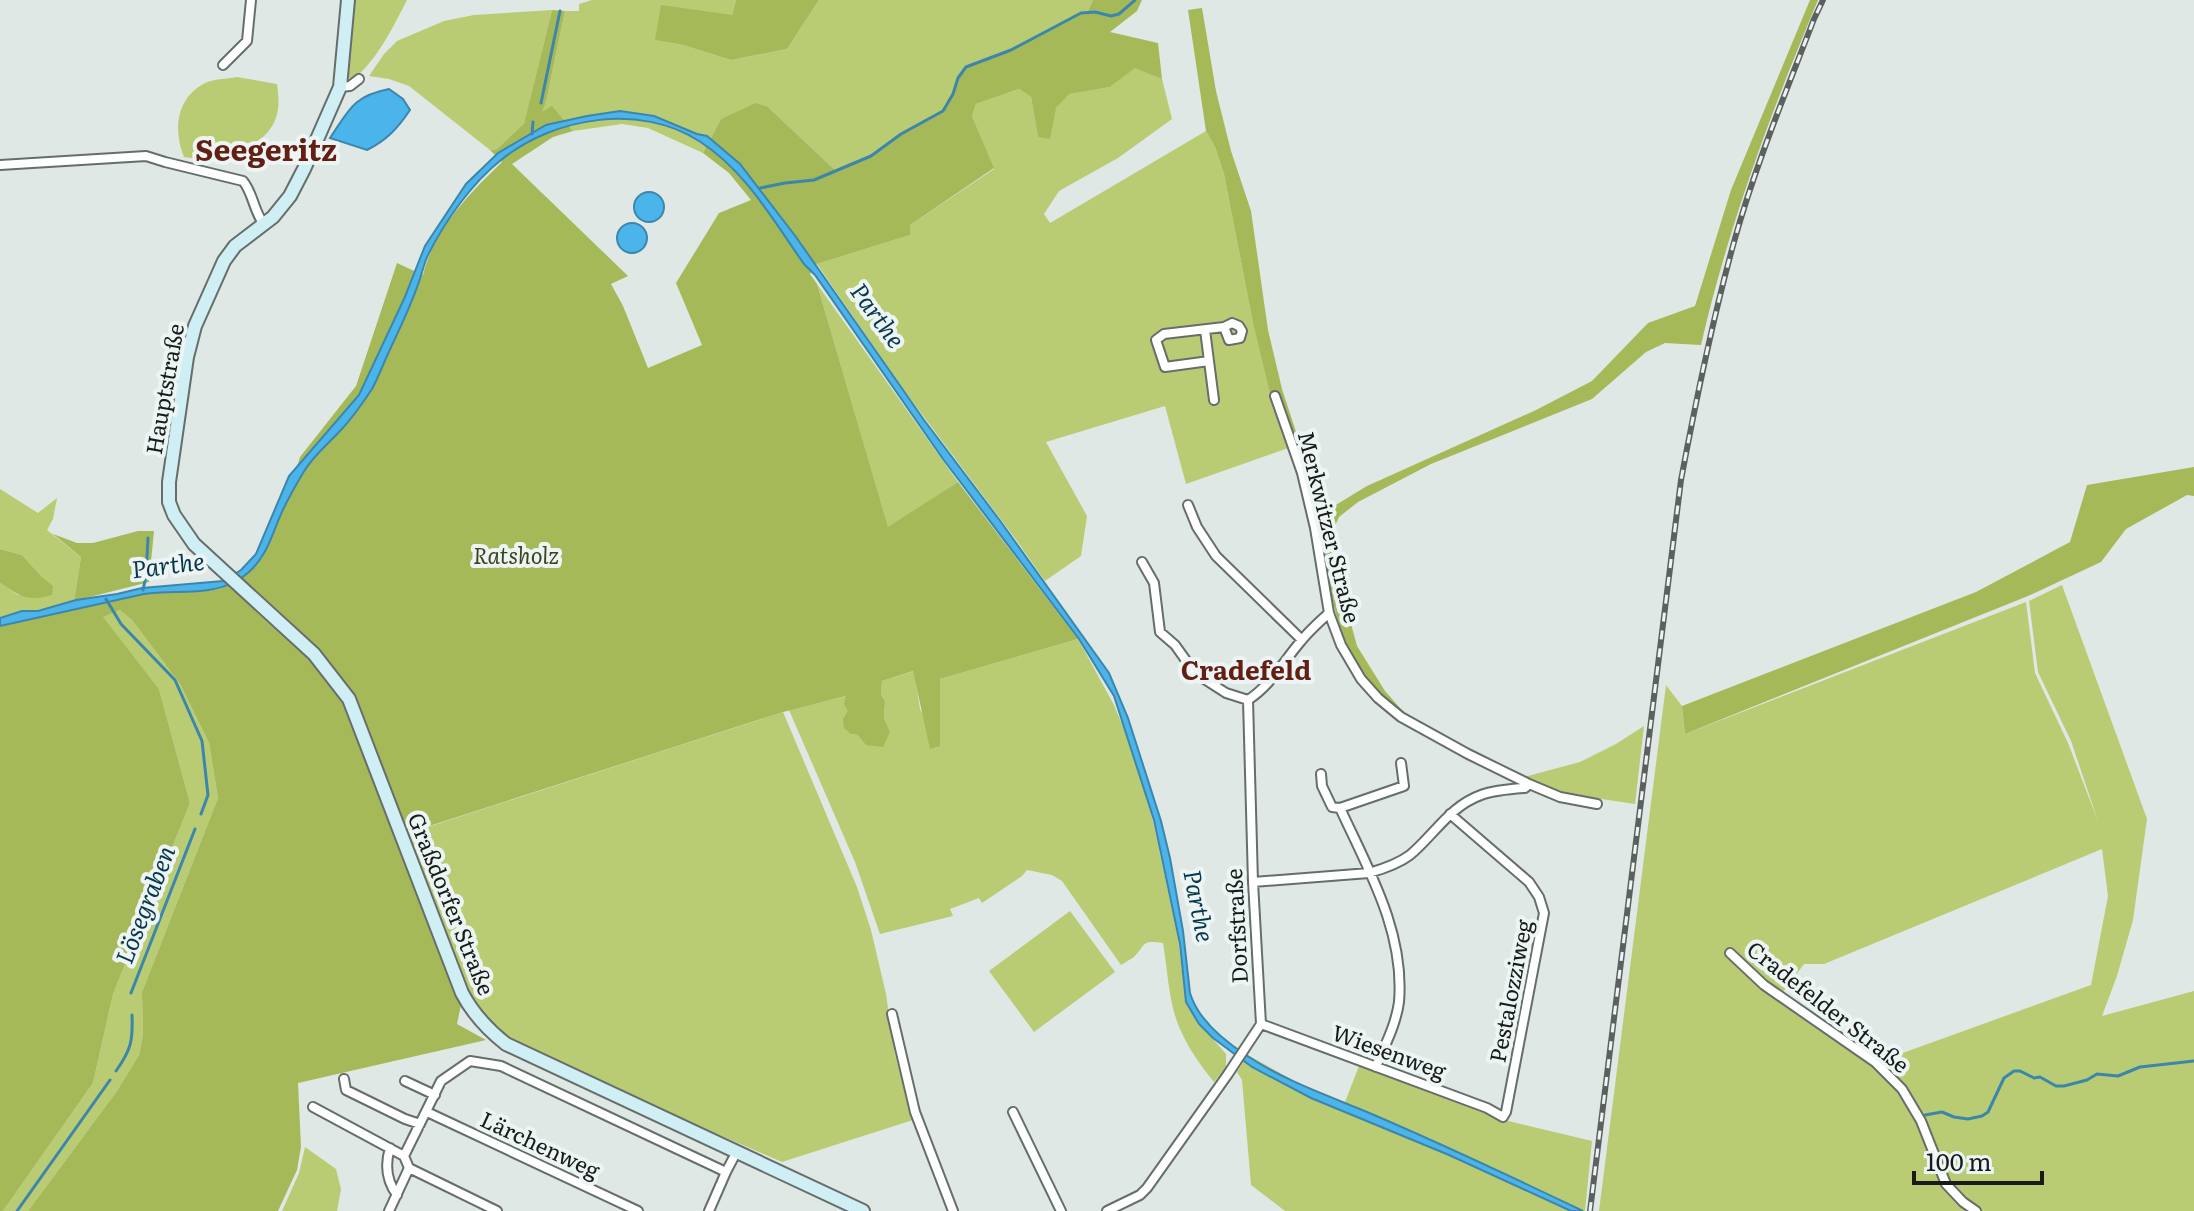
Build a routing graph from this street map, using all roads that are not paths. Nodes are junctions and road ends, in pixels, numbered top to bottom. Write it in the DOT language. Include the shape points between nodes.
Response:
graph roads {
  1 [pos="251,0"];
  2 [pos="348,0"];
  3 [pos="223,65"];
  4 [pos="359,79"];
  5 [pos="340,87"];
  6 [pos="0,165"];
  7 [pos="264,225"];
  8 [pos="1224,327"];
  9 [pos="1205,330"];
  10 [pos="1209,361"];
  11 [pos="1275,396"];
  12 [pos="1214,400"];
  13 [pos="1188,505"];
  14 [pos="1142,562"];
  15 [pos="223,571"];
  16 [pos="1329,613"];
  17 [pos="1302,640"];
  18 [pos="1248,700"];
  19 [pos="1401,763"];
  20 [pos="1321,774"];
  21 [pos="1529,784"];
  22 [pos="1597,804"];
  23 [pos="1340,808"];
  24 [pos="1450,814"];
  25 [pos="1369,873"];
  26 [pos="1253,882"];
  27 [pos="1730,953"];
  28 [pos="892,1014"];
  29 [pos="1261,1024"];
  30 [pos="1376,1067"];
  31 [pos="344,1079"];
  32 [pos="405,1081"];
  33 [pos="435,1095"];
  34 [pos="313,1107"];
  35 [pos="427,1112"];
  36 [pos="1013,1112"];
  37 [pos="1503,1117"];
  38 [pos="420,1124"];
  39 [pos="390,1148"];
  40 [pos="736,1153"];
  41 [pos="404,1156"];
  42 [pos="409,1168"];
  43 [pos="726,1172"];
  44 [pos="397,1195"];
  45 [pos="477,1201"];
  46 [pos="389,1211"];
  47 [pos="473,1211"];
  48 [pos="497,1211"];
  49 [pos="638,1211"];
  50 [pos="709,1211"];
  51 [pos="863,1211"];
  52 [pos="953,1211"];
  53 [pos="1061,1211"];
  54 [pos="1107,1211"];
  55 [pos="1976,1211"];
  1 -- 3 [label="street" via="247,41"];
  2 -- 5 [label="street, Hauptstraße"];
  4 -- 5 [label="street"];
  5 -- 7 [label="street, Hauptstraße" via="297,183"];
  6 -- 7 [label="street" via="146,156 243,181"];
  7 -- 15 [label="street, Hauptstraße" via="224,261 195,326 169,482 169,502 183,530"];
  8 -- 9 [label="street"];
  9 -- 10 [label="street"];
  9 -- 10 [label="street" via="1164,334 1156,340 1165,367"];
  10 -- 12 [label="street"];
  11 -- 16 [label="street, Merkwitzer Straße" via="1302,473"];
  13 -- 17 [label="street" via="1216,556"];
  14 -- 18 [label="street" via="1154,583 1160,632 1195,673"];
  15 -- 40 [label="street, Graßdorfer Straße" via="314,654 349,699 475,1016 506,1044"];
  16 -- 17 [label="street"];
  16 -- 21 [label="street, Merkwitzer Straße" via="1341,645 1378,698 1401,717"];
  17 -- 18 [label="street"];
  18 -- 26 [label="street, Dorfstraße"];
  19 -- 23 [label="street" via="1404,786"];
  20 -- 23 [label="street" via="1332,807"];
  21 -- 22 [label="street, Merkwitzer Straße"];
  21 -- 24 [label="street" via="1482,794"];
  23 -- 25 [label="street"];
  24 -- 25 [label="street" via="1408,857"];
  24 -- 37 [label="street, Pestalozziweg" via="1529,882 1544,913"];
  25 -- 26 [label="street"];
  25 -- 30 [label="street" via="1393,932 1399,1004"];
  26 -- 29 [label="street, Dorfstraße"];
  27 -- 55 [label="street, Cradefelder Straße" via="1764,985 1875,1062 1902,1089 1946,1184"];
  28 -- 52 [label="street" via="915,1112"];
  29 -- 30 [label="street, Wiesenweg"];
  29 -- 54 [label="street" via="1147,1188"];
  30 -- 37 [label="street, Wiesenweg"];
  31 -- 38 [label="street" via="346,1090"];
  32 -- 33 [label="street"];
  33 -- 35 [label="street"];
  33 -- 43 [label="street" via="441,1081 470,1061 501,1066"];
  34 -- 39 [label="street"];
  35 -- 38 [label="street"];
  35 -- 49 [label="street, Lärchenweg"];
  36 -- 53 [label="street"];
  38 -- 41 [label="street"];
  39 -- 41 [label="street"];
  39 -- 44 [label="street" via="386,1161"];
  40 -- 43 [label="street"];
  40 -- 51 [label="street, Graßdorfer Straße"];
  41 -- 42 [label="street"];
  42 -- 44 [label="street"];
  42 -- 45 [label="street"];
  43 -- 50 [label="street"];
  44 -- 46 [label="street"];
  45 -- 47 [label="street"];
  45 -- 48 [label="street"];
}
